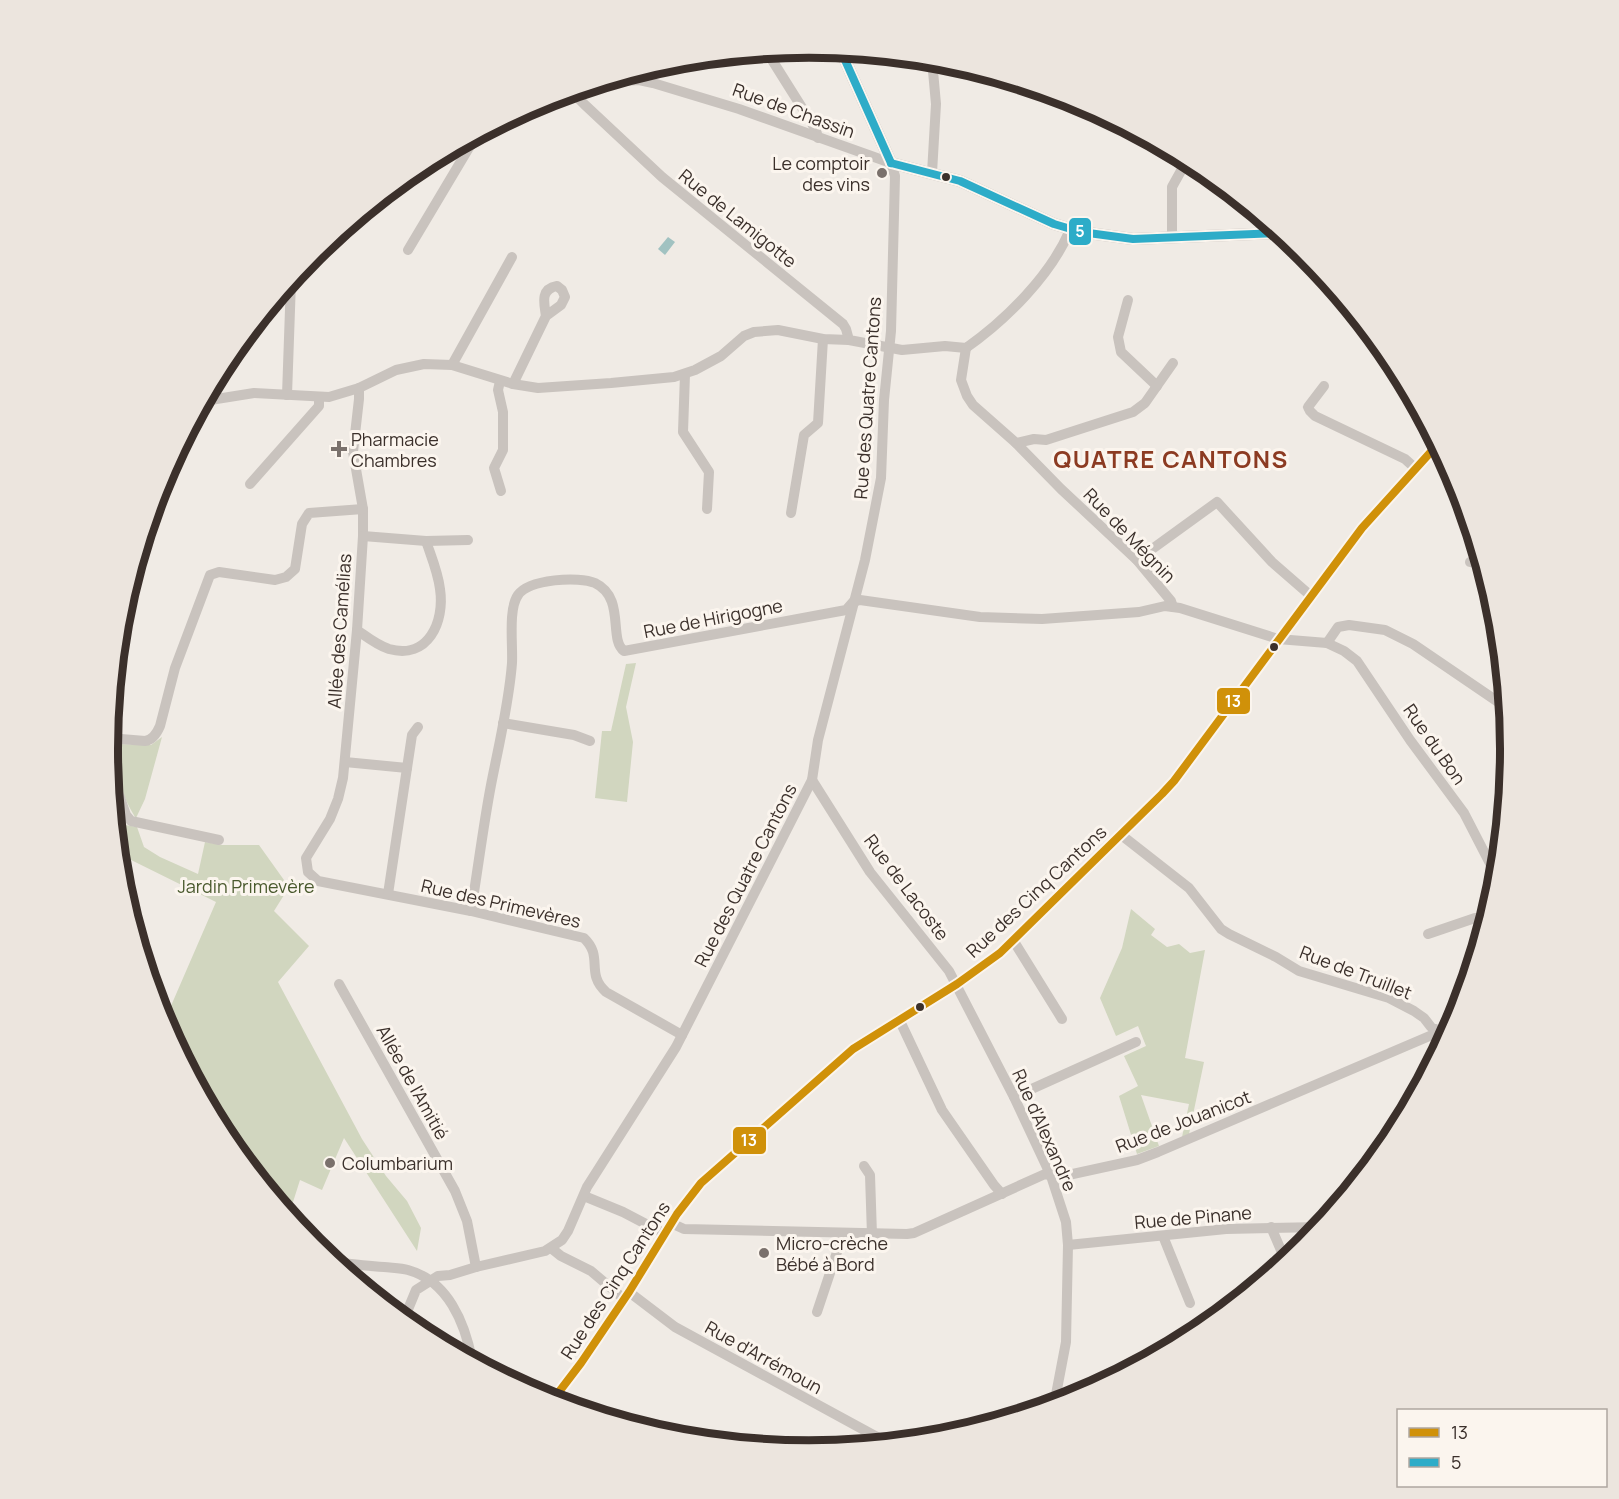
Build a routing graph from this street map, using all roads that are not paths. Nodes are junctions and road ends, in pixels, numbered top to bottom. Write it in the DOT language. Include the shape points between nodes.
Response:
graph roads {
  1 [pos="772,60"];
  2 [pos="845,60"];
  3 [pos="933,70"];
  4 [pos="639,80"];
  5 [pos="580,98"];
  6 [pos="818,138"];
  7 [pos="468,149"];
  8 [pos="891,163"];
  9 [pos="1182,168"];
  10 [pos="932,173"];
  11 [pos="1070,230"];
  12 [pos="1270,234"];
  13 [pos="1172,238"];
  14 [pos="408,250"];
  15 [pos="512,256"];
  16 [pos="291,293"];
  17 [pos="1128,300"];
  18 [pos="546,316"];
  19 [pos="823,339"];
  20 [pos="849,340"];
  21 [pos="890,346"];
  22 [pos="966,348"];
  23 [pos="1173,363"];
  24 [pos="452,365"];
  25 [pos="685,374"];
  26 [pos="500,381"];
  27 [pos="513,384"];
  28 [pos="1157,386"];
  29 [pos="1324,386"];
  30 [pos="359,388"];
  31 [pos="287,395"];
  32 [pos="319,397"];
  33 [pos="214,399"];
  34 [pos="1016,443"];
  35 [pos="1432,450"];
  36 [pos="1415,468"];
  37 [pos="250,484"];
  38 [pos="501,491"];
  39 [pos="363,509"];
  40 [pos="707,509"];
  41 [pos="791,513"];
  42 [pos="363,536"];
  43 [pos="426,540"];
  44 [pos="468,540"];
  45 [pos="1137,560"];
  46 [pos="1470,562"];
  47 [pos="1475,563"];
  48 [pos="1311,596"];
  49 [pos="853,602"];
  50 [pos="1173,607"];
  51 [pos="357,630"];
  52 [pos="1278,639"];
  53 [pos="1327,643"];
  54 [pos="1499,702"];
  55 [pos="503,723"];
  56 [pos="418,727"];
  57 [pos="118,739"];
  58 [pos="590,741"];
  59 [pos="345,762"];
  60 [pos="407,768"];
  61 [pos="812,780"];
  62 [pos="120,799"];
  63 [pos="1120,834"];
  64 [pos="219,840"];
  65 [pos="1491,865"];
  66 [pos="306,869"];
  67 [pos="388,894"];
  68 [pos="471,911"];
  69 [pos="1479,919"];
  70 [pos="1428,934"];
  71 [pos="1013,940"];
  72 [pos="339,984"];
  73 [pos="957,984"];
  74 [pos="899,1019"];
  75 [pos="1062,1019"];
  76 [pos="1440,1031"];
  77 [pos="682,1035"];
  78 [pos="1136,1042"];
  79 [pos="1014,1097"];
  80 [pos="864,1167"];
  81 [pos="1051,1176"];
  82 [pos="1002,1194"];
  83 [pos="584,1196"];
  84 [pos="671,1223"];
  85 [pos="1271,1227"];
  86 [pos="1308,1227"];
  87 [pos="665,1234"];
  88 [pos="843,1234"];
  89 [pos="872,1235"];
  90 [pos="1163,1236"];
  91 [pos="1068,1245"];
  92 [pos="551,1248"];
  93 [pos="1282,1253"];
  94 [pos="348,1263"];
  95 [pos="476,1267"];
  96 [pos="431,1280"];
  97 [pos="627,1295"];
  98 [pos="1190,1303"];
  99 [pos="408,1311"];
  100 [pos="818,1312"];
  101 [pos="470,1351"];
  102 [pos="558,1393"];
  103 [pos="1056,1395"];
  104 [pos="877,1437"];
  1 -- 6 [label="street"];
  2 -- 8 [label="main road"];
  3 -- 10 [label="street" via="936,104"];
  4 -- 6 [label="street, Rue de Chassin" via="739,109"];
  5 -- 20 [label="street, Rue de Lamigotte" via="662,177 843,324"];
  6 -- 8 [label="street, Rue de Chassin"];
  7 -- 14 [label="street"];
  8 -- 10 [label="main road, Rue de Chassin"];
  8 -- 21 [label="street, Rue des Quatre Cantons" via="895,176"];
  9 -- 13 [label="street" via="1172,187"];
  10 -- 11 [label="main road, Rue de Chassin" via="984,190"];
  11 -- 13 [label="main road, Rue de Chassin" via="1133,239"];
  11 -- 22 [label="street" via="1043,275"];
  12 -- 13 [label="main road, Rue de Chassin"];
  15 -- 24 [label="street"];
  16 -- 31 [label="street"];
  17 -- 28 [label="street" via="1118,337 1121,352"];
  18 -- 27 [label="street"];
  19 -- 20 [label="street"];
  19 -- 25 [label="street" via="778,330 754,332 708,364"];
  19 -- 41 [label="street" via="818,423 804,435"];
  20 -- 21 [label="street"];
  21 -- 22 [label="street" via="902,350"];
  21 -- 49 [label="street, Rue des Quatre Cantons" via="883,462"];
  22 -- 34 [label="street, Rue de Mégnin" via="961,380 967,396"];
  23 -- 28 [label="street"];
  24 -- 26 [label="street"];
  24 -- 30 [label="street" via="412,366"];
  25 -- 27 [label="street" via="554,388"];
  25 -- 40 [label="street" via="683,432 710,472"];
  26 -- 27 [label="street"];
  26 -- 38 [label="street" via="502,450 494,468"];
  28 -- 34 [label="street" via="1133,412 1046,440"];
  29 -- 36 [label="street" via="1308,407 1315,416 1405,459"];
  30 -- 32 [label="street"];
  30 -- 39 [label="street, Allée des Camélias" via="353,452"];
  31 -- 32 [label="street"];
  31 -- 33 [label="street" via="254,393"];
  32 -- 37 [label="street" via="319,406"];
  34 -- 45 [label="street, Rue de Mégnin"];
  35 -- 36 [label="street, Rue des Cinq Cantons"];
  36 -- 48 [label="street, Rue des Cinq Cantons" via="1362,528"];
  39 -- 42 [label="street, Allée des Camélias"];
  39 -- 57 [label="street" via="309,513 302,524 295,569 286,578 219,572 210,575 175,668 156,734 144,741"];
  42 -- 43 [label="street"];
  42 -- 51 [label="street, Allée des Camélias"];
  43 -- 44 [label="street"];
  43 -- 51 [label="street" via="440,589 441,609 437,627 428,641 403,651 389,649"];
  45 -- 48 [label="street" via="1217,502 1272,562"];
  45 -- 50 [label="street, Rue de Mégnin"];
  46 -- 47 [label="street"];
  48 -- 52 [label="street, Rue des Cinq Cantons"];
  49 -- 50 [label="street, Rue de Hirigogne" via="980,617 1042,619"];
  49 -- 55 [label="street, Rue de Hirigogne" via="846,610 624,651 618,644 612,604 601,586 585,580 539,581 519,593 513,608 511,679"];
  49 -- 61 [label="street, Rue des Quatre Cantons" via="818,740"];
  50 -- 52 [label="street, Rue de Hirigogne"];
  51 -- 59 [label="street, Allée des Camélias"];
  52 -- 53 [label="street, Rue de Hirigogne"];
  52 -- 63 [label="street, Rue des Cinq Cantons" via="1174,781"];
  53 -- 54 [label="street" via="1338,627 1385,630 1413,644"];
  53 -- 65 [label="street, Rue du Bon" via="1357,661 1464,813"];
  55 -- 58 [label="street"];
  55 -- 68 [label="street, Rue de Hirigogne"];
  56 -- 60 [label="street" via="412,735"];
  59 -- 60 [label="street"];
  59 -- 66 [label="street, Allée des Camélias" via="335,808 307,854"];
  60 -- 67 [label="street"];
  61 -- 73 [label="street, Rue de Lacoste" via="870,872"];
  61 -- 77 [label="street, Rue des Quatre Cantons"];
  62 -- 64 [label="street" via="131,821"];
  63 -- 71 [label="street, Rue des Cinq Cantons"];
  63 -- 76 [label="street, Rue de Truillet" via="1189,888 1229,934 1299,971 1389,998"];
  66 -- 67 [label="street, Rue des Primevères" via="318,881"];
  67 -- 68 [label="street, Rue des Primevères"];
  68 -- 77 [label="street, Rue des Primevères" via="584,938 594,951 594,974 599,986"];
  69 -- 70 [label="street"];
  71 -- 73 [label="street, Rue des Cinq Cantons"];
  71 -- 75 [label="street"];
  72 -- 95 [label="street, Allée de l'Amitié" via="455,1191 467,1221"];
  73 -- 74 [label="street, Rue des Cinq Cantons"];
  73 -- 79 [label="street, Rue d'Alexandre"];
  74 -- 82 [label="street" via="942,1110"];
  74 -- 84 [label="street, Rue des Cinq Cantons" via="853,1049 723,1162 701,1183"];
  76 -- 81 [label="street, Rue de Jouanicot" via="1137,1160"];
  77 -- 83 [label="street, Rue des Quatre Cantons"];
  78 -- 79 [label="street"];
  79 -- 81 [label="street, Rue d'Alexandre"];
  80 -- 89 [label="street" via="870,1175"];
  81 -- 82 [label="street, Rue de Jouanicot" via="1045,1174"];
  81 -- 91 [label="street, Rue d'Alexandre" via="1066,1222"];
  82 -- 89 [label="street, Rue de Jouanicot" via="914,1233"];
  83 -- 87 [label="street"];
  83 -- 92 [label="street, Rue des Quatre Cantons" via="568,1231"];
  84 -- 87 [label="street, Rue des Cinq Cantons"];
  84 -- 88 [label="street, Rue de Jouanicot" via="684,1229"];
  85 -- 86 [label="street, Rue de Pinane"];
  85 -- 90 [label="street, Rue de Pinane"];
  85 -- 93 [label="street"];
  87 -- 97 [label="street, Rue des Cinq Cantons"];
  88 -- 89 [label="street, Rue de Jouanicot"];
  88 -- 100 [label="street"];
  90 -- 91 [label="street, Rue de Pinane"];
  90 -- 98 [label="street"];
  91 -- 103 [label="street, Rue d'Alexandre" via="1066,1342"];
  92 -- 95 [label="street"];
  92 -- 97 [label="street, Rue d'Arrémoun"];
  94 -- 96 [label="street" via="408,1269"];
  95 -- 96 [label="street"];
  96 -- 99 [label="street" via="416,1290"];
  96 -- 101 [label="street" via="446,1294"];
  97 -- 102 [label="street, Rue des Cinq Cantons"];
  97 -- 104 [label="street, Rue d'Arrémoun" via="675,1327"];
}
